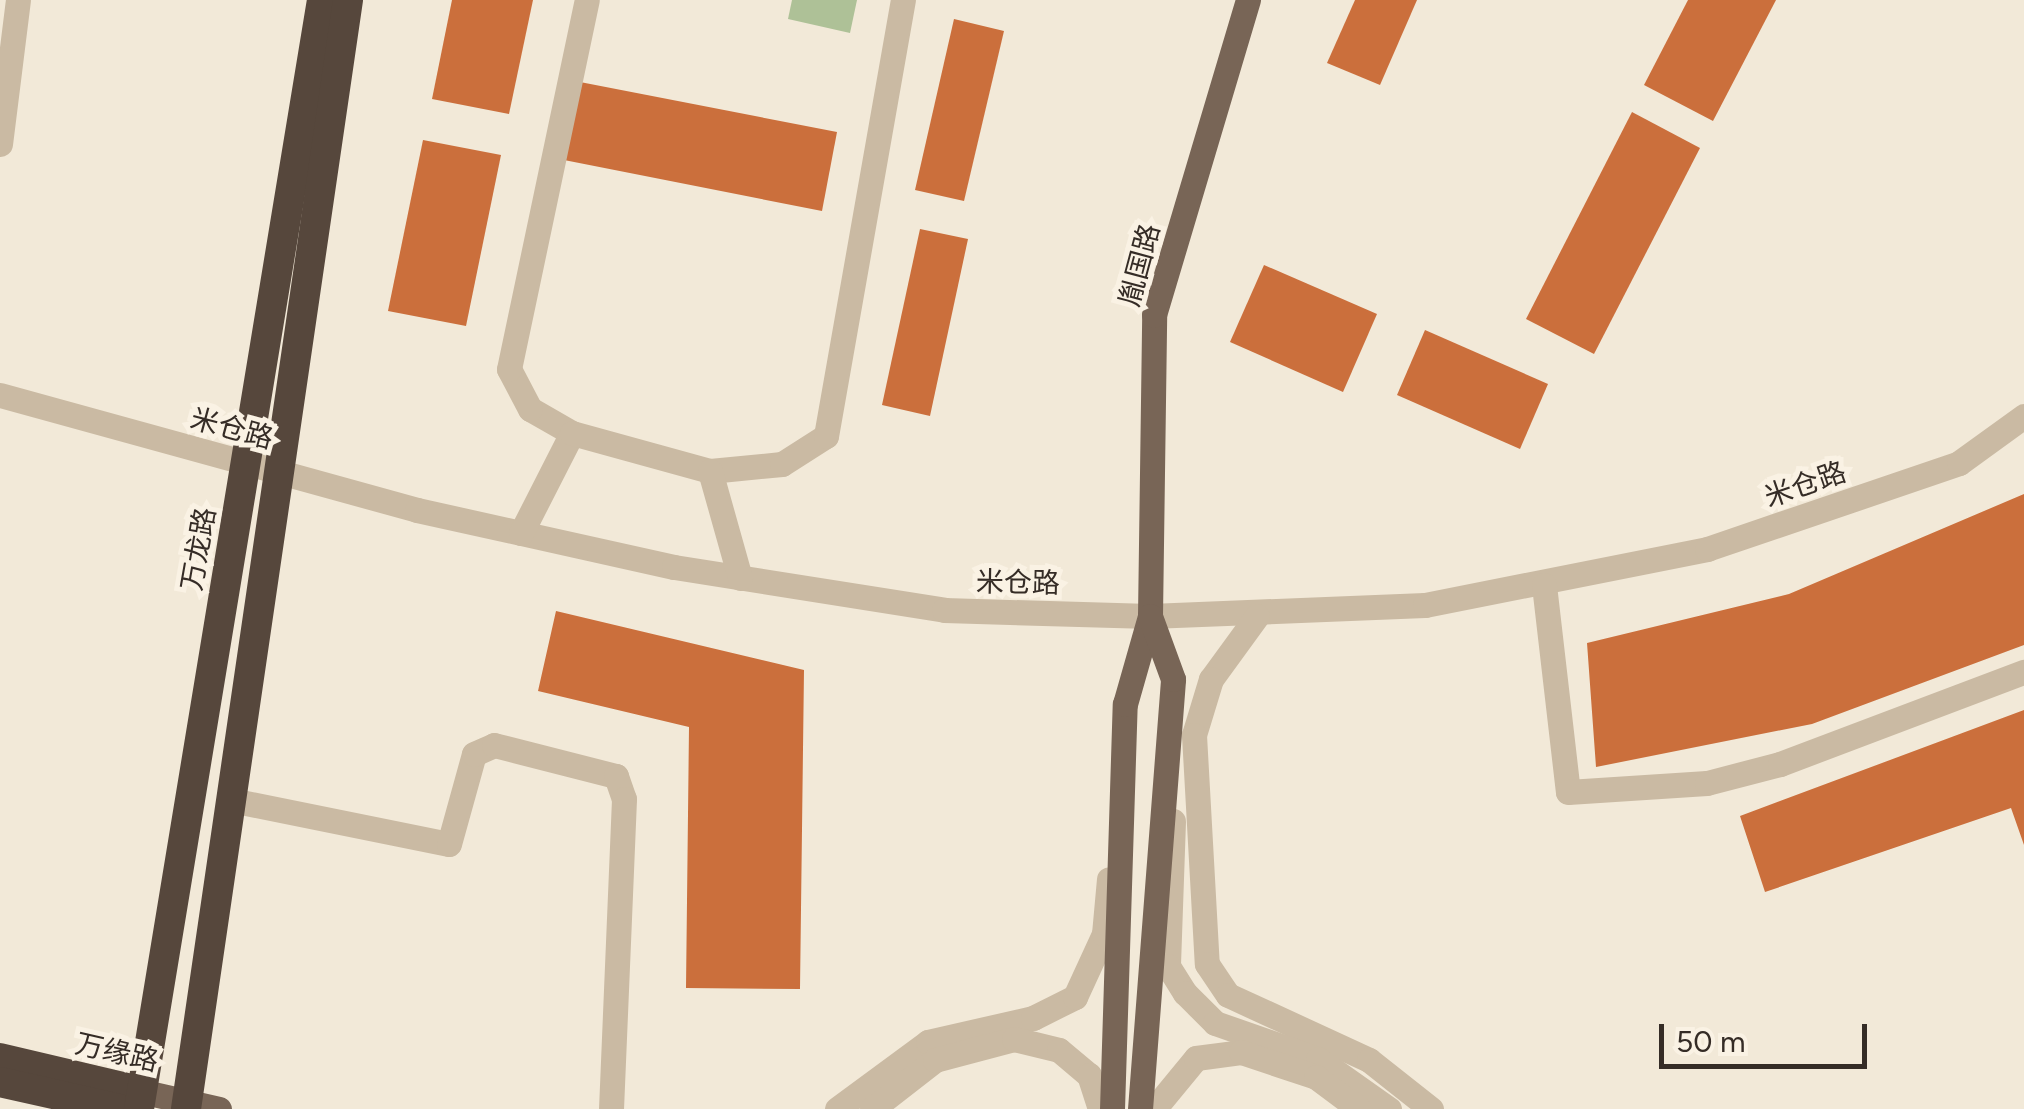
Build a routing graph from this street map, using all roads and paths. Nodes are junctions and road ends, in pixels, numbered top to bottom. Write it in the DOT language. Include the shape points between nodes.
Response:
graph roads {
  1 [pos="18,0"];
  2 [pos="322,0"];
  3 [pos="348,0"];
  4 [pos="586,0"];
  5 [pos="903,0"];
  6 [pos="1248,0"];
  7 [pos="0,144"];
  8 [pos="0,396"];
  9 [pos="2024,416"];
  10 [pos="572,434"];
  11 [pos="245,464"];
  12 [pos="710,471"];
  13 [pos="278,472"];
  14 [pos="522,533"];
  15 [pos="740,578"];
  16 [pos="1544,586"];
  17 [pos="1150,616"];
  18 [pos="1256,616"];
  19 [pos="2024,672"];
  20 [pos="1173,679"];
  21 [pos="1125,704"];
  22 [pos="231,800"];
  23 [pos="0,1058"];
  24 [pos="0,1082"];
  25 [pos="133,1103"];
  26 [pos="186,1105"];
  27 [pos="219,1109"];
  28 [pos="612,1109"];
  29 [pos="836,1109"];
  30 [pos="872,1109"];
  31 [pos="1100,1109"];
  32 [pos="1112,1109"];
  33 [pos="1140,1109"];
  34 [pos="1154,1109"];
  35 [pos="1359,1109"];
  36 [pos="1388,1109"];
  37 [pos="1431,1109"];
  1 -- 7 [label="street"];
  2 -- 11 [label="highway, 万龙路"];
  3 -- 13 [label="highway"];
  4 -- 10 [label="street" via="510,369 530,408"];
  5 -- 12 [label="street" via="826,436 782,464"];
  6 -- 17 [label="main road, 胤国路" via="1154,315"];
  8 -- 11 [label="street, 米仓路"];
  9 -- 16 [label="street, 米仓路" via="1960,463 1707,550"];
  10 -- 12 [label="street"];
  10 -- 14 [label="street"];
  11 -- 13 [label="street, 米仓路"];
  11 -- 25 [label="highway, 万龙路"];
  12 -- 15 [label="street"];
  13 -- 14 [label="street, 米仓路"];
  13 -- 22 [label="highway"];
  14 -- 15 [label="street, 米仓路"];
  15 -- 17 [label="street, 米仓路" via="944,610"];
  16 -- 18 [label="street, 米仓路"];
  16 -- 19 [label="street" via="1568,792 1707,783 1780,764"];
  17 -- 18 [label="street, 米仓路"];
  17 -- 20 [label="main road, 胤国路"];
  17 -- 21 [label="main road, 胤国路"];
  18 -- 37 [label="street" via="1210,680 1194,735 1206,964 1228,995 1369,1060"];
  20 -- 33 [label="main road, 胤国路"];
  20 -- 36 [label="street" via="1168,966 1216,1023 1318,1059"];
  21 -- 29 [label="street" via="1104,934 1075,997 1033,1018 928,1042"];
  21 -- 32 [label="main road, 胤国路"];
  22 -- 26 [label="highway"];
  22 -- 28 [label="street" via="449,844 474,754 494,746 616,776 624,799"];
  23 -- 25 [label="highway, 万缘路"];
  24 -- 25 [label="highway, 万缘路"];
  25 -- 26 [label="main road, 万缘路"];
  26 -- 27 [label="main road, 万缘路"];
  30 -- 31 [label="street" via="936,1060 1014,1039 1059,1050 1089,1075"];
  34 -- 35 [label="street" via="1196,1058 1241,1052 1316,1078"];
}
